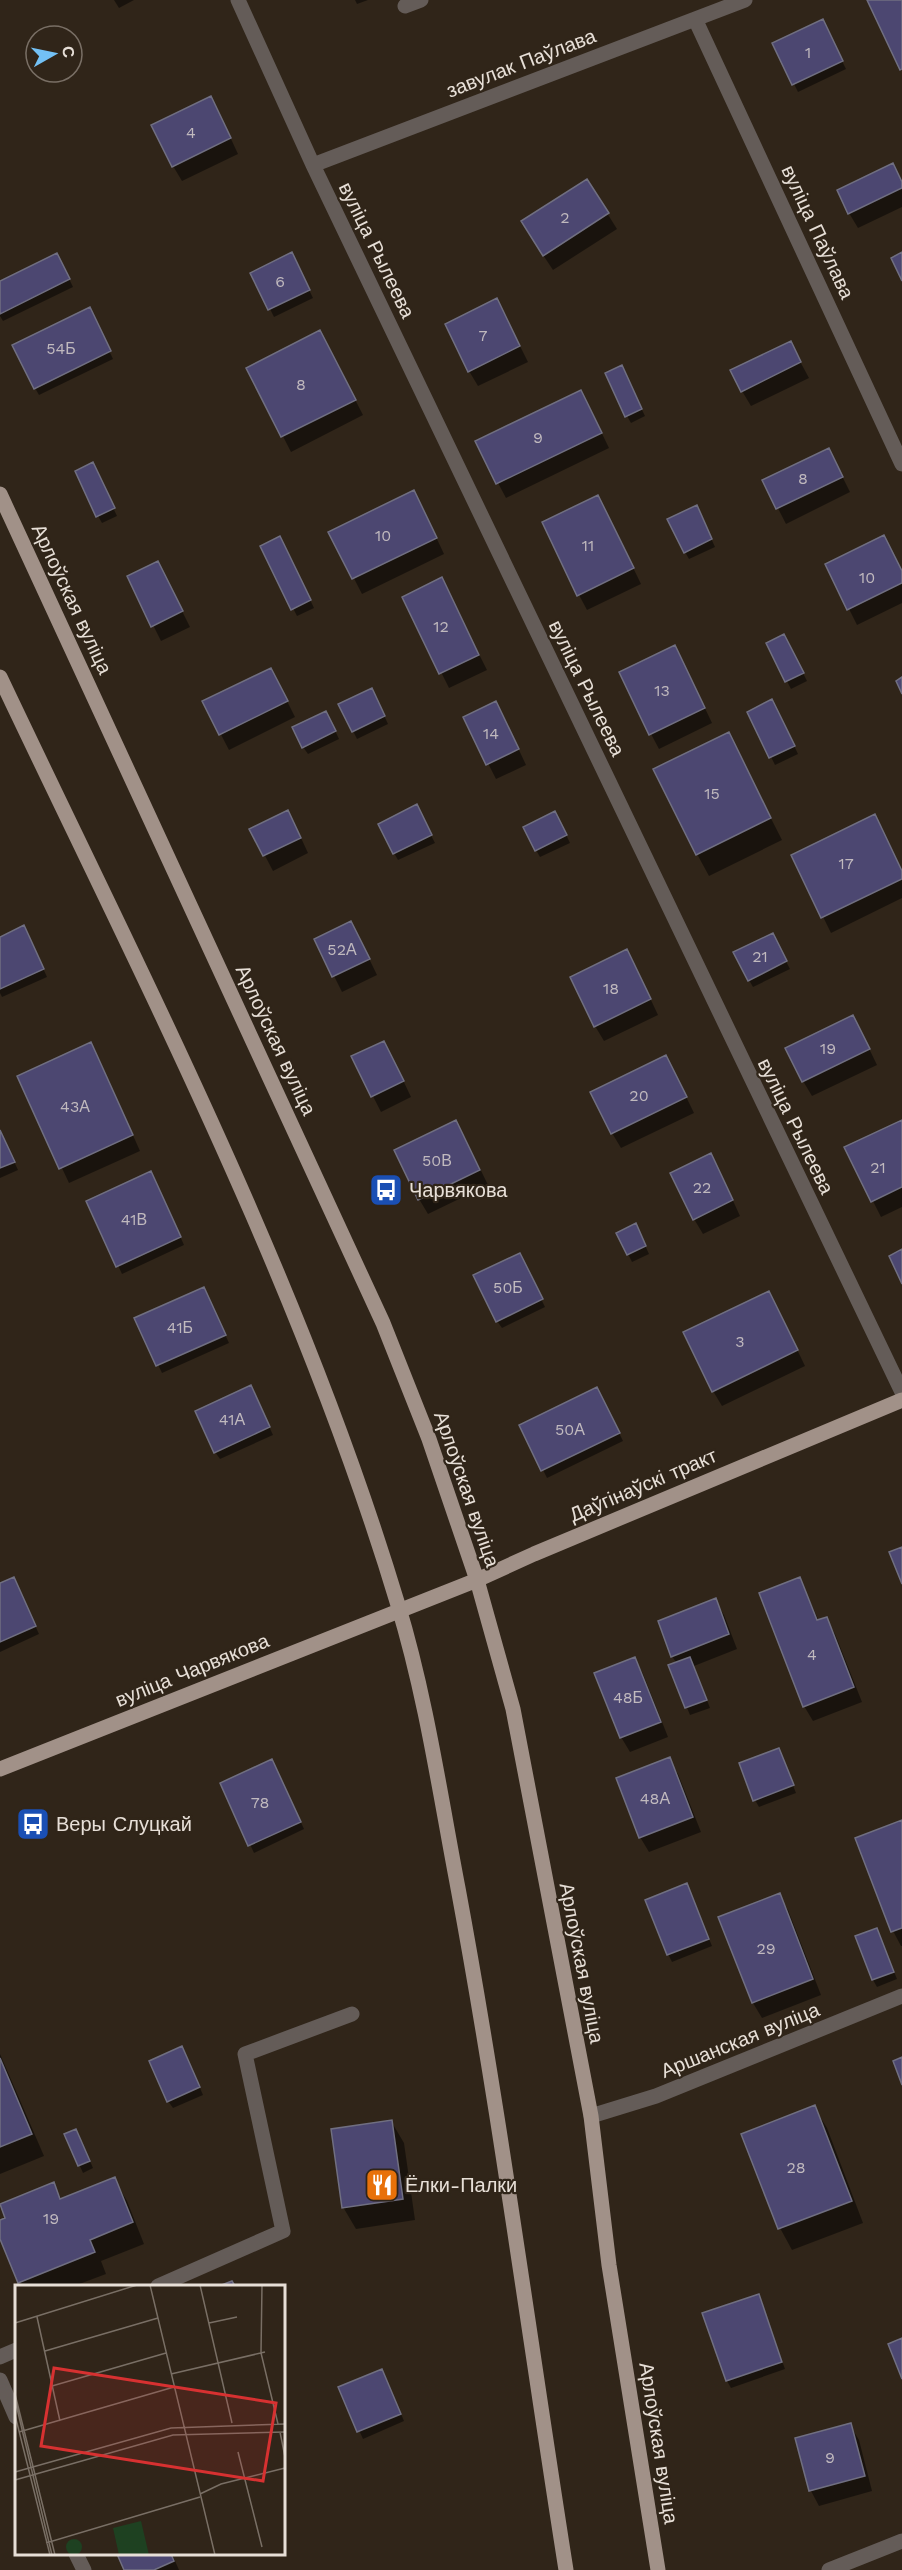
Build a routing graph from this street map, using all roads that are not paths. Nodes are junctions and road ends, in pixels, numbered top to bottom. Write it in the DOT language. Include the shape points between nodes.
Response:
graph roads {
  1 [pos="238,0"];
  2 [pos="421,0"];
  3 [pos="745,0"];
  4 [pos="405,6"];
  5 [pos="695,19"];
  6 [pos="313,165"];
  7 [pos="902,464"];
  8 [pos="0,495"];
  9 [pos="0,677"];
  10 [pos="902,1392"];
  11 [pos="902,1400"];
  12 [pos="477,1580"];
  13 [pos="400,1611"];
  14 [pos="0,1769"];
  15 [pos="902,1996"];
  16 [pos="352,2014"];
  17 [pos="591,2116"];
  18 [pos="160,2285"];
  19 [pos="15,2350"];
  20 [pos="0,2357"];
  21 [pos="0,2380"];
  22 [pos="15,2415"];
  23 [pos="902,2541"];
  24 [pos="77,2555"];
  25 [pos="84,2570"];
  26 [pos="566,2570"];
  27 [pos="658,2570"];
  28 [pos="829,2570"];
  1 -- 6 [label="street, вуліца Рылеева"];
  2 -- 4 [label="street"];
  3 -- 5 [label="street, завулак Паўлава"];
  5 -- 6 [label="street, завулак Паўлава"];
  5 -- 7 [label="street, вуліца Паўлава"];
  6 -- 10 [label="street, вуліца Рылеева"];
  8 -- 12 [label="main road, Арлоўская вуліца" via="383,1323 429,1439"];
  9 -- 13 [label="main road" via="249,1206 354,1465"];
  11 -- 12 [label="main road, Даўгінаўскі тракт"];
  12 -- 13 [label="main road, Даўгінаўскі тракт"];
  12 -- 17 [label="main road, Арлоўская вуліца" via="513,1709"];
  13 -- 14 [label="main road, вуліца Чарвякова"];
  13 -- 26 [label="main road" via="430,1737 480,2008"];
  15 -- 17 [label="street, Аршанская вуліца" via="656,2096"];
  16 -- 18 [label="street" via="245,2054 283,2231"];
  17 -- 27 [label="main road, Арлоўская вуліца" via="609,2265"];
  19 -- 20 [label="street"];
  21 -- 22 [label="street"];
  23 -- 28 [label="street"];
  24 -- 25 [label="street"];
}
